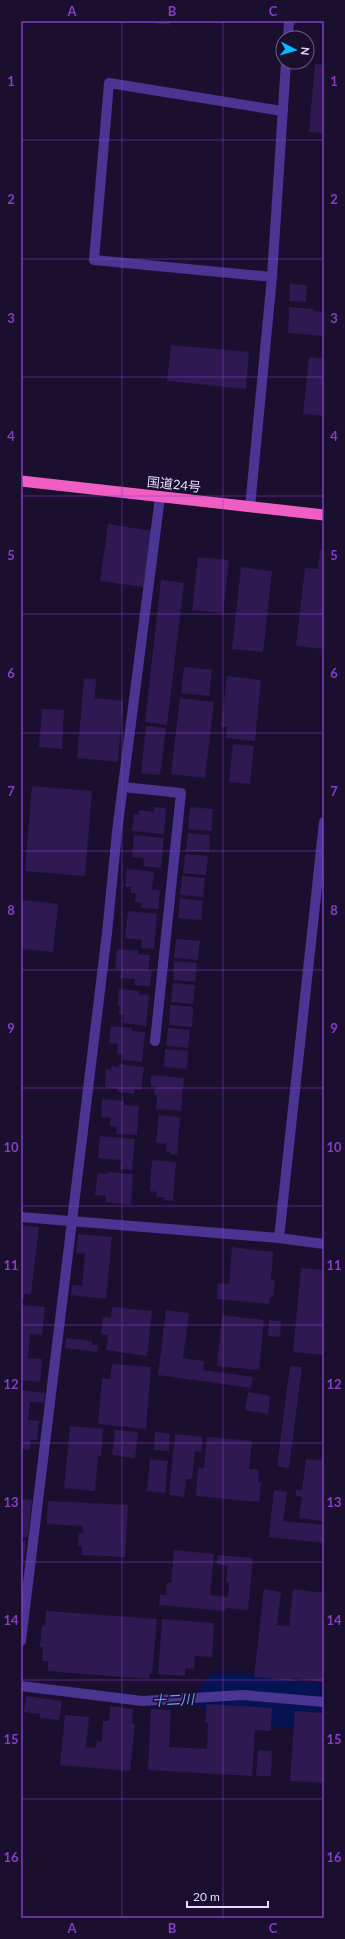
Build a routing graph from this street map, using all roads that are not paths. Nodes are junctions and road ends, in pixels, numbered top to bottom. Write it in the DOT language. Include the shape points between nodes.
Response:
graph roads {
  1 [pos="285,70"];
  2 [pos="282,111"];
  3 [pos="272,277"];
  4 [pos="21,481"];
  5 [pos="160,497"];
  6 [pos="250,506"];
  7 [pos="324,515"];
  8 [pos="123,788"];
  9 [pos="324,822"];
  10 [pos="155,1041"];
  11 [pos="21,1217"];
  12 [pos="72,1221"];
  13 [pos="279,1238"];
  14 [pos="324,1244"];
  15 [pos="21,1641"];
  16 [pos="21,1686"];
  17 [pos="324,1702"];
  1 -- 2 [label="street"];
  2 -- 3 [label="street"];
  2 -- 3 [label="street" via="109,83 94,260"];
  3 -- 6 [label="street"];
  4 -- 5 [label="highway, 国道24号"];
  5 -- 6 [label="highway, 国道24号"];
  5 -- 8 [label="street"];
  6 -- 7 [label="highway, 国道24号"];
  8 -- 10 [label="street" via="180,794"];
  8 -- 12 [label="street"];
  9 -- 13 [label="street"];
  11 -- 12 [label="street"];
  12 -- 13 [label="street"];
  12 -- 15 [label="street"];
  13 -- 14 [label="street"];
  16 -- 17 [label="street" via="142,1700 243,1695"];
}
